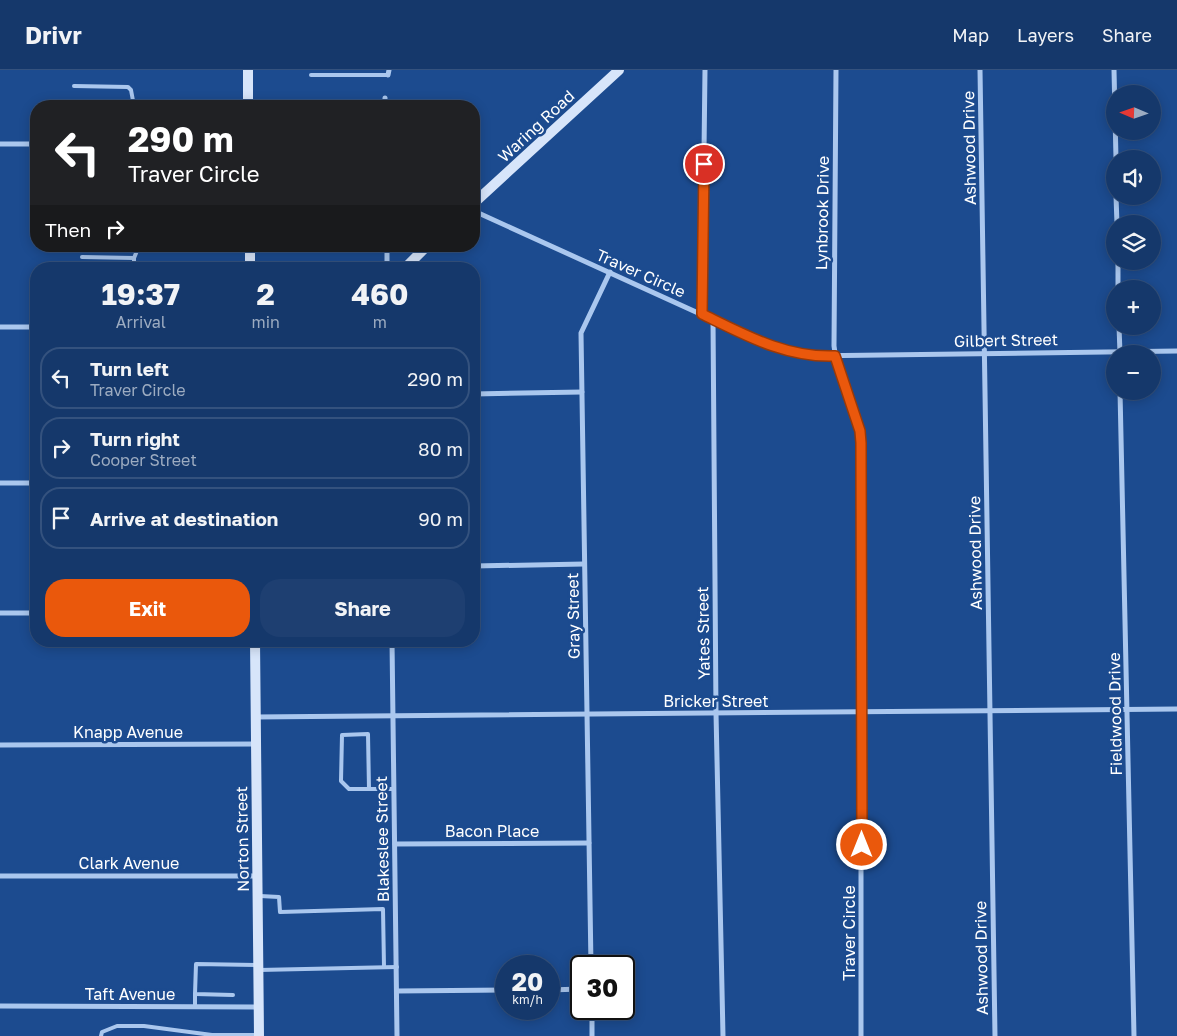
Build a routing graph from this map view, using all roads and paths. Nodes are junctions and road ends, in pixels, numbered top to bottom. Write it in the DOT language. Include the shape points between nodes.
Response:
graph roads {
  1 [pos="248,70"];
  2 [pos="619,70"];
  3 [pos="705,70"];
  4 [pos="836,70"];
  5 [pos="980,70"];
  6 [pos="1114,70"];
  7 [pos="389,72"];
  8 [pos="311,75"];
  9 [pos="74,86"];
  10 [pos="133,100"];
  11 [pos="248,100"];
  12 [pos="0,144"];
  13 [pos="30,144"];
  14 [pos="1116,150"];
  15 [pos="480,197"];
  16 [pos="480,214"];
  17 [pos="136,252"];
  18 [pos="420,252"];
  19 [pos="82,257"];
  20 [pos="134,258"];
  21 [pos="134,262"];
  22 [pos="411,262"];
  23 [pos="610,272"];
  24 [pos="702,314"];
  25 [pos="713,320"];
  26 [pos="0,327"];
  27 [pos="30,328"];
  28 [pos="1177,351"];
  29 [pos="1161,352"];
  30 [pos="984,353"];
  31 [pos="1106,353"];
  32 [pos="835,356"];
  33 [pos="582,392"];
  34 [pos="480,394"];
  35 [pos="1120,400"];
  36 [pos="0,483"];
  37 [pos="30,483"];
  38 [pos="584,564"];
  39 [pos="480,566"];
  40 [pos="0,613"];
  41 [pos="30,613"];
  42 [pos="254,647"];
  43 [pos="392,647"];
  44 [pos="1177,709"];
  45 [pos="1127,710"];
  46 [pos="990,711"];
  47 [pos="862,712"];
  48 [pos="716,713"];
  49 [pos="588,714"];
  50 [pos="393,716"];
  51 [pos="255,717"];
  52 [pos="256,744"];
  53 [pos="0,745"];
  54 [pos="369,789"];
  55 [pos="394,789"];
  56 [pos="589,843"];
  57 [pos="395,844"];
  58 [pos="0,876"];
  59 [pos="257,876"];
  60 [pos="258,896"];
  61 [pos="591,955"];
  62 [pos="258,967"];
  63 [pos="384,967"];
  64 [pos="396,967"];
  65 [pos="495,990"];
  66 [pos="397,991"];
  67 [pos="195,994"];
  68 [pos="233,994"];
  69 [pos="0,1006"];
  70 [pos="195,1007"];
  71 [pos="259,1007"];
  72 [pos="592,1020"];
  73 [pos="212,1035"];
  74 [pos="259,1035"];
  75 [pos="100,1036"];
  76 [pos="397,1036"];
  77 [pos="592,1036"];
  78 [pos="723,1036"];
  79 [pos="861,1036"];
  80 [pos="995,1036"];
  81 [pos="1134,1036"];
  1 -- 11 [label="main road"];
  2 -- 15 [label="main road, Waring Road"];
  3 -- 24 [label="street"];
  4 -- 32 [label="street, Lynbrook Drive"];
  5 -- 30 [label="street, Ashwood Drive"];
  6 -- 14 [label="street"];
  7 -- 8 [label="lane"];
  9 -- 10 [label="lane" via="128,87"];
  12 -- 13 [label="street"];
  16 -- 23 [label="street, Traver Circle"];
  17 -- 20 [label="lane"];
  18 -- 22 [label="main road"];
  19 -- 20 [label="lane"];
  20 -- 21 [label="lane"];
  23 -- 24 [label="street, Traver Circle"];
  23 -- 33 [label="street, Gray Street" via="582,333"];
  24 -- 25 [label="street, Traver Circle"];
  25 -- 32 [label="street, Traver Circle" via="789,352 805,356"];
  25 -- 48 [label="street, Yates Street"];
  26 -- 27 [label="street"];
  28 -- 29 [label="street, Gilbert Street"];
  30 -- 31 [label="street, Gilbert Street"];
  30 -- 32 [label="street, Gilbert Street"];
  30 -- 46 [label="street, Ashwood Drive"];
  32 -- 47 [label="street, Traver Circle" via="854,409 861,443"];
  33 -- 34 [label="street"];
  33 -- 38 [label="street, Gray Street"];
  35 -- 45 [label="street, Fieldwood Drive"];
  36 -- 37 [label="street"];
  38 -- 39 [label="street"];
  38 -- 49 [label="street, Gray Street"];
  40 -- 41 [label="street"];
  42 -- 51 [label="main road, Norton Street"];
  43 -- 50 [label="street, Blakeslee Street"];
  44 -- 45 [label="street, Bricker Street"];
  45 -- 46 [label="street, Bricker Street"];
  45 -- 81 [label="street, Fieldwood Drive"];
  46 -- 47 [label="street, Bricker Street"];
  46 -- 80 [label="street, Ashwood Drive"];
  47 -- 48 [label="street, Bricker Street"];
  47 -- 79 [label="street, Traver Circle"];
  48 -- 49 [label="street, Bricker Street"];
  48 -- 78 [label="street, Yates Street"];
  49 -- 50 [label="street, Bricker Street"];
  49 -- 56 [label="street, Gray Street"];
  50 -- 51 [label="street, Bricker Street"];
  50 -- 55 [label="street, Blakeslee Street"];
  51 -- 52 [label="main road, Norton Street"];
  52 -- 53 [label="street, Knapp Avenue"];
  52 -- 59 [label="main road, Norton Street"];
  54 -- 54 [label="lane" via="349,789 340,781 342,735 368,734"];
  54 -- 55 [label="lane"];
  55 -- 57 [label="street, Blakeslee Street"];
  56 -- 57 [label="street, Bacon Place"];
  56 -- 61 [label="street, Gray Street"];
  57 -- 64 [label="street, Blakeslee Street"];
  58 -- 59 [label="street, Clark Avenue"];
  59 -- 60 [label="main road, Norton Street"];
  60 -- 62 [label="main road, Norton Street"];
  60 -- 63 [label="lane" via="279,896 280,912 383,909"];
  62 -- 63 [label="lane"];
  62 -- 67 [label="lane" via="196,964"];
  62 -- 71 [label="main road, Norton Street"];
  63 -- 64 [label="lane"];
  64 -- 66 [label="street, Blakeslee Street"];
  65 -- 66 [label="street"];
  66 -- 76 [label="street, Blakeslee Street"];
  67 -- 68 [label="lane"];
  67 -- 70 [label="lane"];
  69 -- 70 [label="street, Taft Avenue"];
  70 -- 71 [label="street, Taft Avenue"];
  71 -- 74 [label="main road, Norton Street"];
  72 -- 77 [label="street"];
  73 -- 74 [label="lane"];
  73 -- 75 [label="lane" via="144,1026 117,1026"];
}
